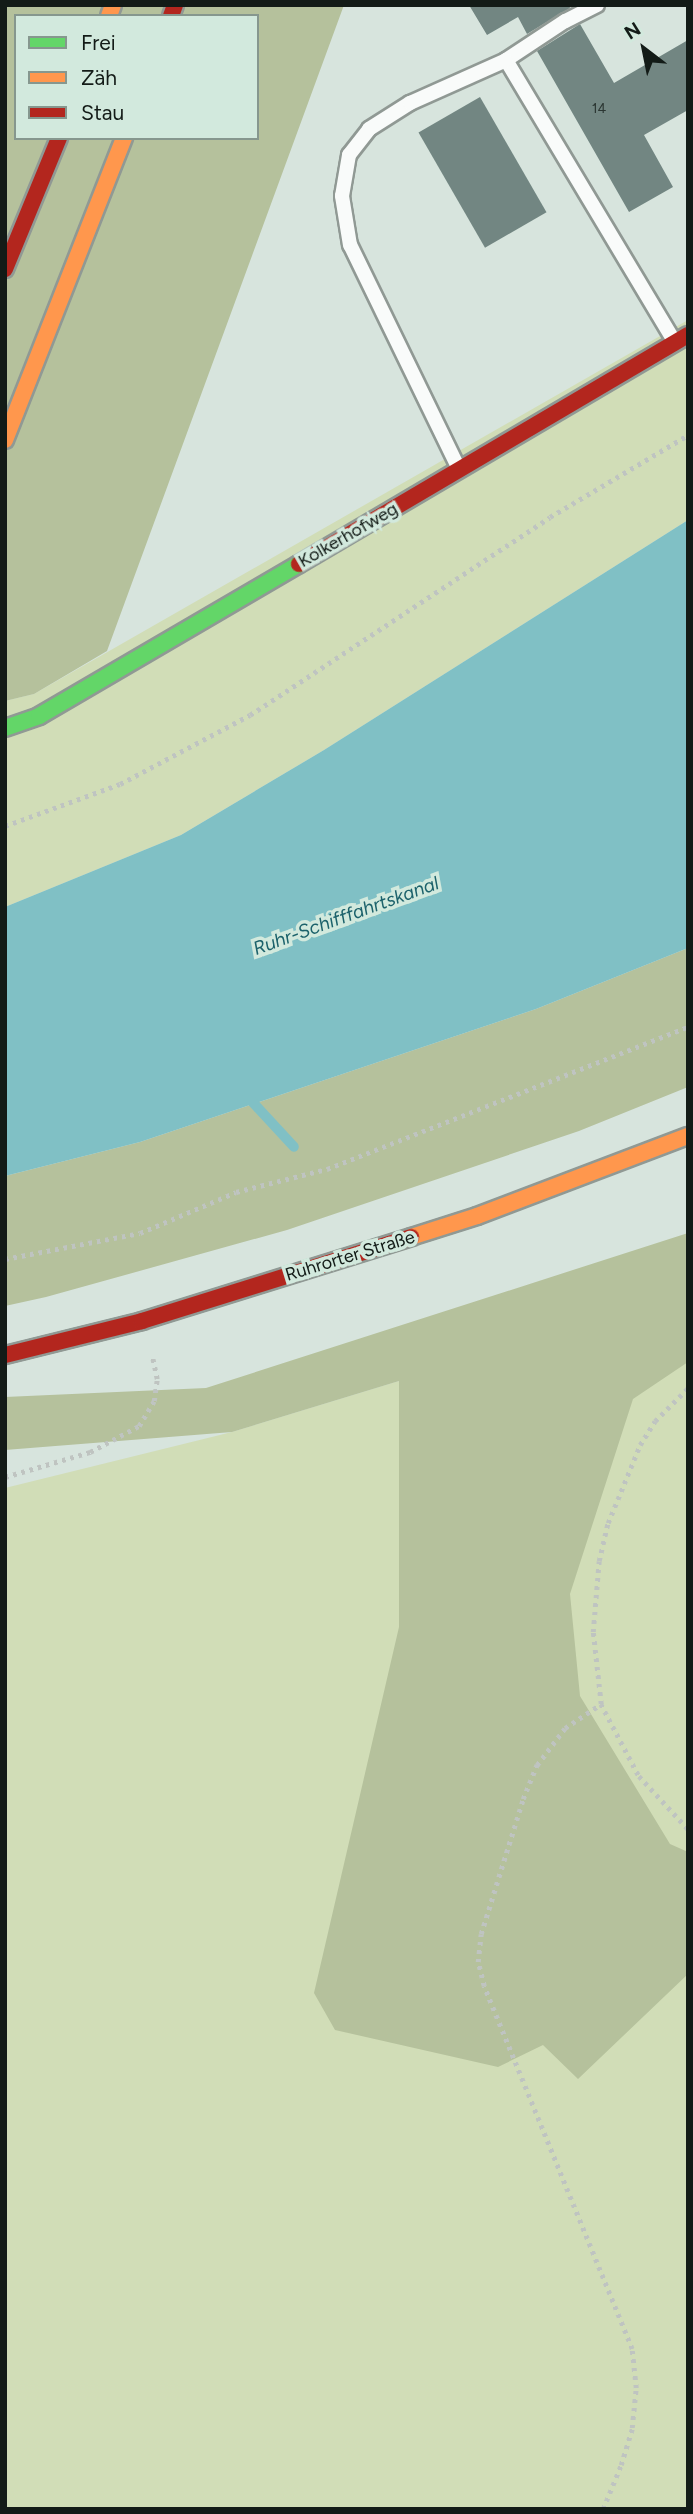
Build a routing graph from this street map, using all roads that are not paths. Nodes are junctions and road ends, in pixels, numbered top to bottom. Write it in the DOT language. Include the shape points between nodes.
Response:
graph roads {
  1 [pos="597,5"];
  2 [pos="506,60"];
  3 [pos="58,140"];
  4 [pos="123,140"];
  5 [pos="5,269"];
  6 [pos="681,339"];
  7 [pos="5,440"];
  8 [pos="459,469"];
  9 [pos="5,728"];
  10 [pos="688,1136"];
  11 [pos="5,1355"];
  1 -- 2 [label="lane"];
  2 -- 6 [label="lane"];
  2 -- 8 [label="lane" via="410,103 369,129 349,155 342,196 350,245"];
  3 -- 5 [label="main road"];
  4 -- 7 [label="main road"];
  6 -- 8 [label="main road, Kolkerhofweg"];
  8 -- 9 [label="main road, Kolkerhofweg" via="39,716"];
  10 -- 11 [label="main road, Ruhrorter Straße" via="478,1216 142,1321"];
}
